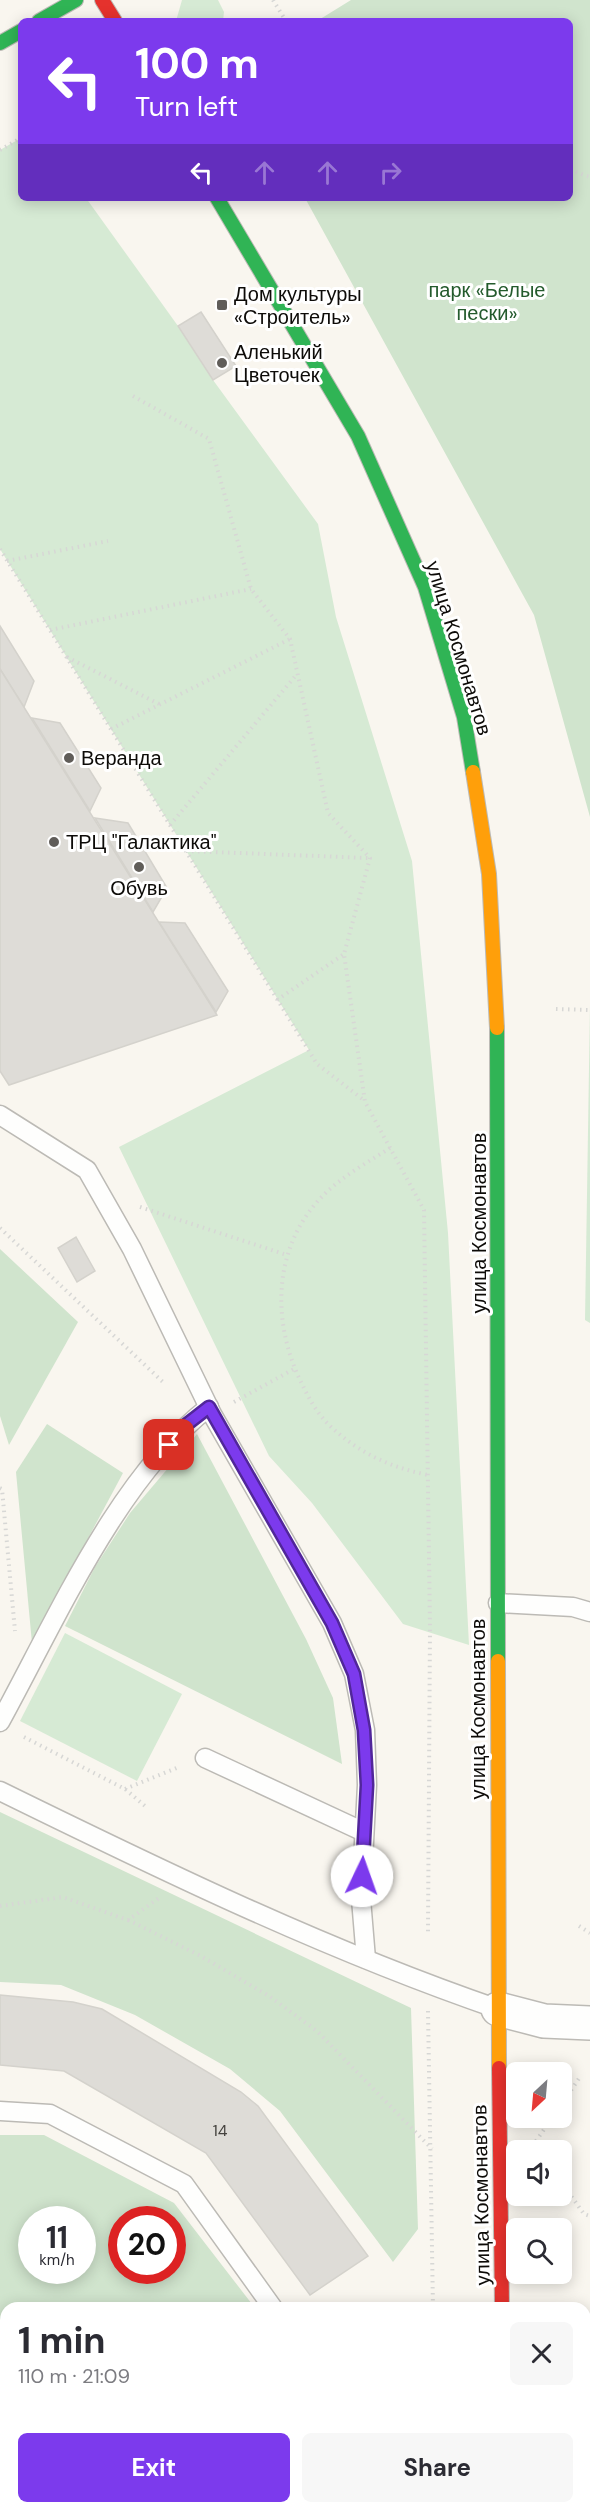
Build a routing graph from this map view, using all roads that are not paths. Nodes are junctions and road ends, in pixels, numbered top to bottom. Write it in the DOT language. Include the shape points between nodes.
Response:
graph roads {
  1 [pos="76,0"];
  2 [pos="102,0"];
  3 [pos="44,18"];
  4 [pos="113,18"];
  5 [pos="18,33"];
  6 [pos="0,43"];
  7 [pos="219,201"];
  8 [pos="0,1115"];
  9 [pos="204,1411"];
  10 [pos="498,1603"];
  11 [pos="590,1612"];
  12 [pos="0,1722"];
  13 [pos="205,1758"];
  14 [pos="0,1791"];
  15 [pos="364,1832"];
  16 [pos="366,1959"];
  17 [pos="498,2009"];
  18 [pos="590,2023"];
  19 [pos="0,2111"];
  20 [pos="269,2302"];
  21 [pos="502,2302"];
  1 -- 3 [label="street"];
  2 -- 4 [label="street"];
  5 -- 6 [label="street"];
  7 -- 10 [label="street, улица Космонавтов" via="358,436 424,587 464,717 489,874 497,1019"];
  8 -- 9 [label="lane" via="87,1170 132,1249"];
  9 -- 12 [label="lane" via="182,1428 91,1553"];
  9 -- 15 [label="lane" via="332,1623 354,1674 364,1730"];
  10 -- 11 [label="lane" via="573,1607"];
  10 -- 17 [label="street, улица Космонавтов"];
  13 -- 15 [label="lane"];
  14 -- 16 [label="lane" via="184,1881"];
  15 -- 16 [label="lane" via="361,1899"];
  16 -- 17 [label="lane"];
  17 -- 18 [label="street" via="544,2021"];
  17 -- 21 [label="street, улица Космонавтов"];
  19 -- 20 [label="lane" via="50,2114 184,2184"];
}
